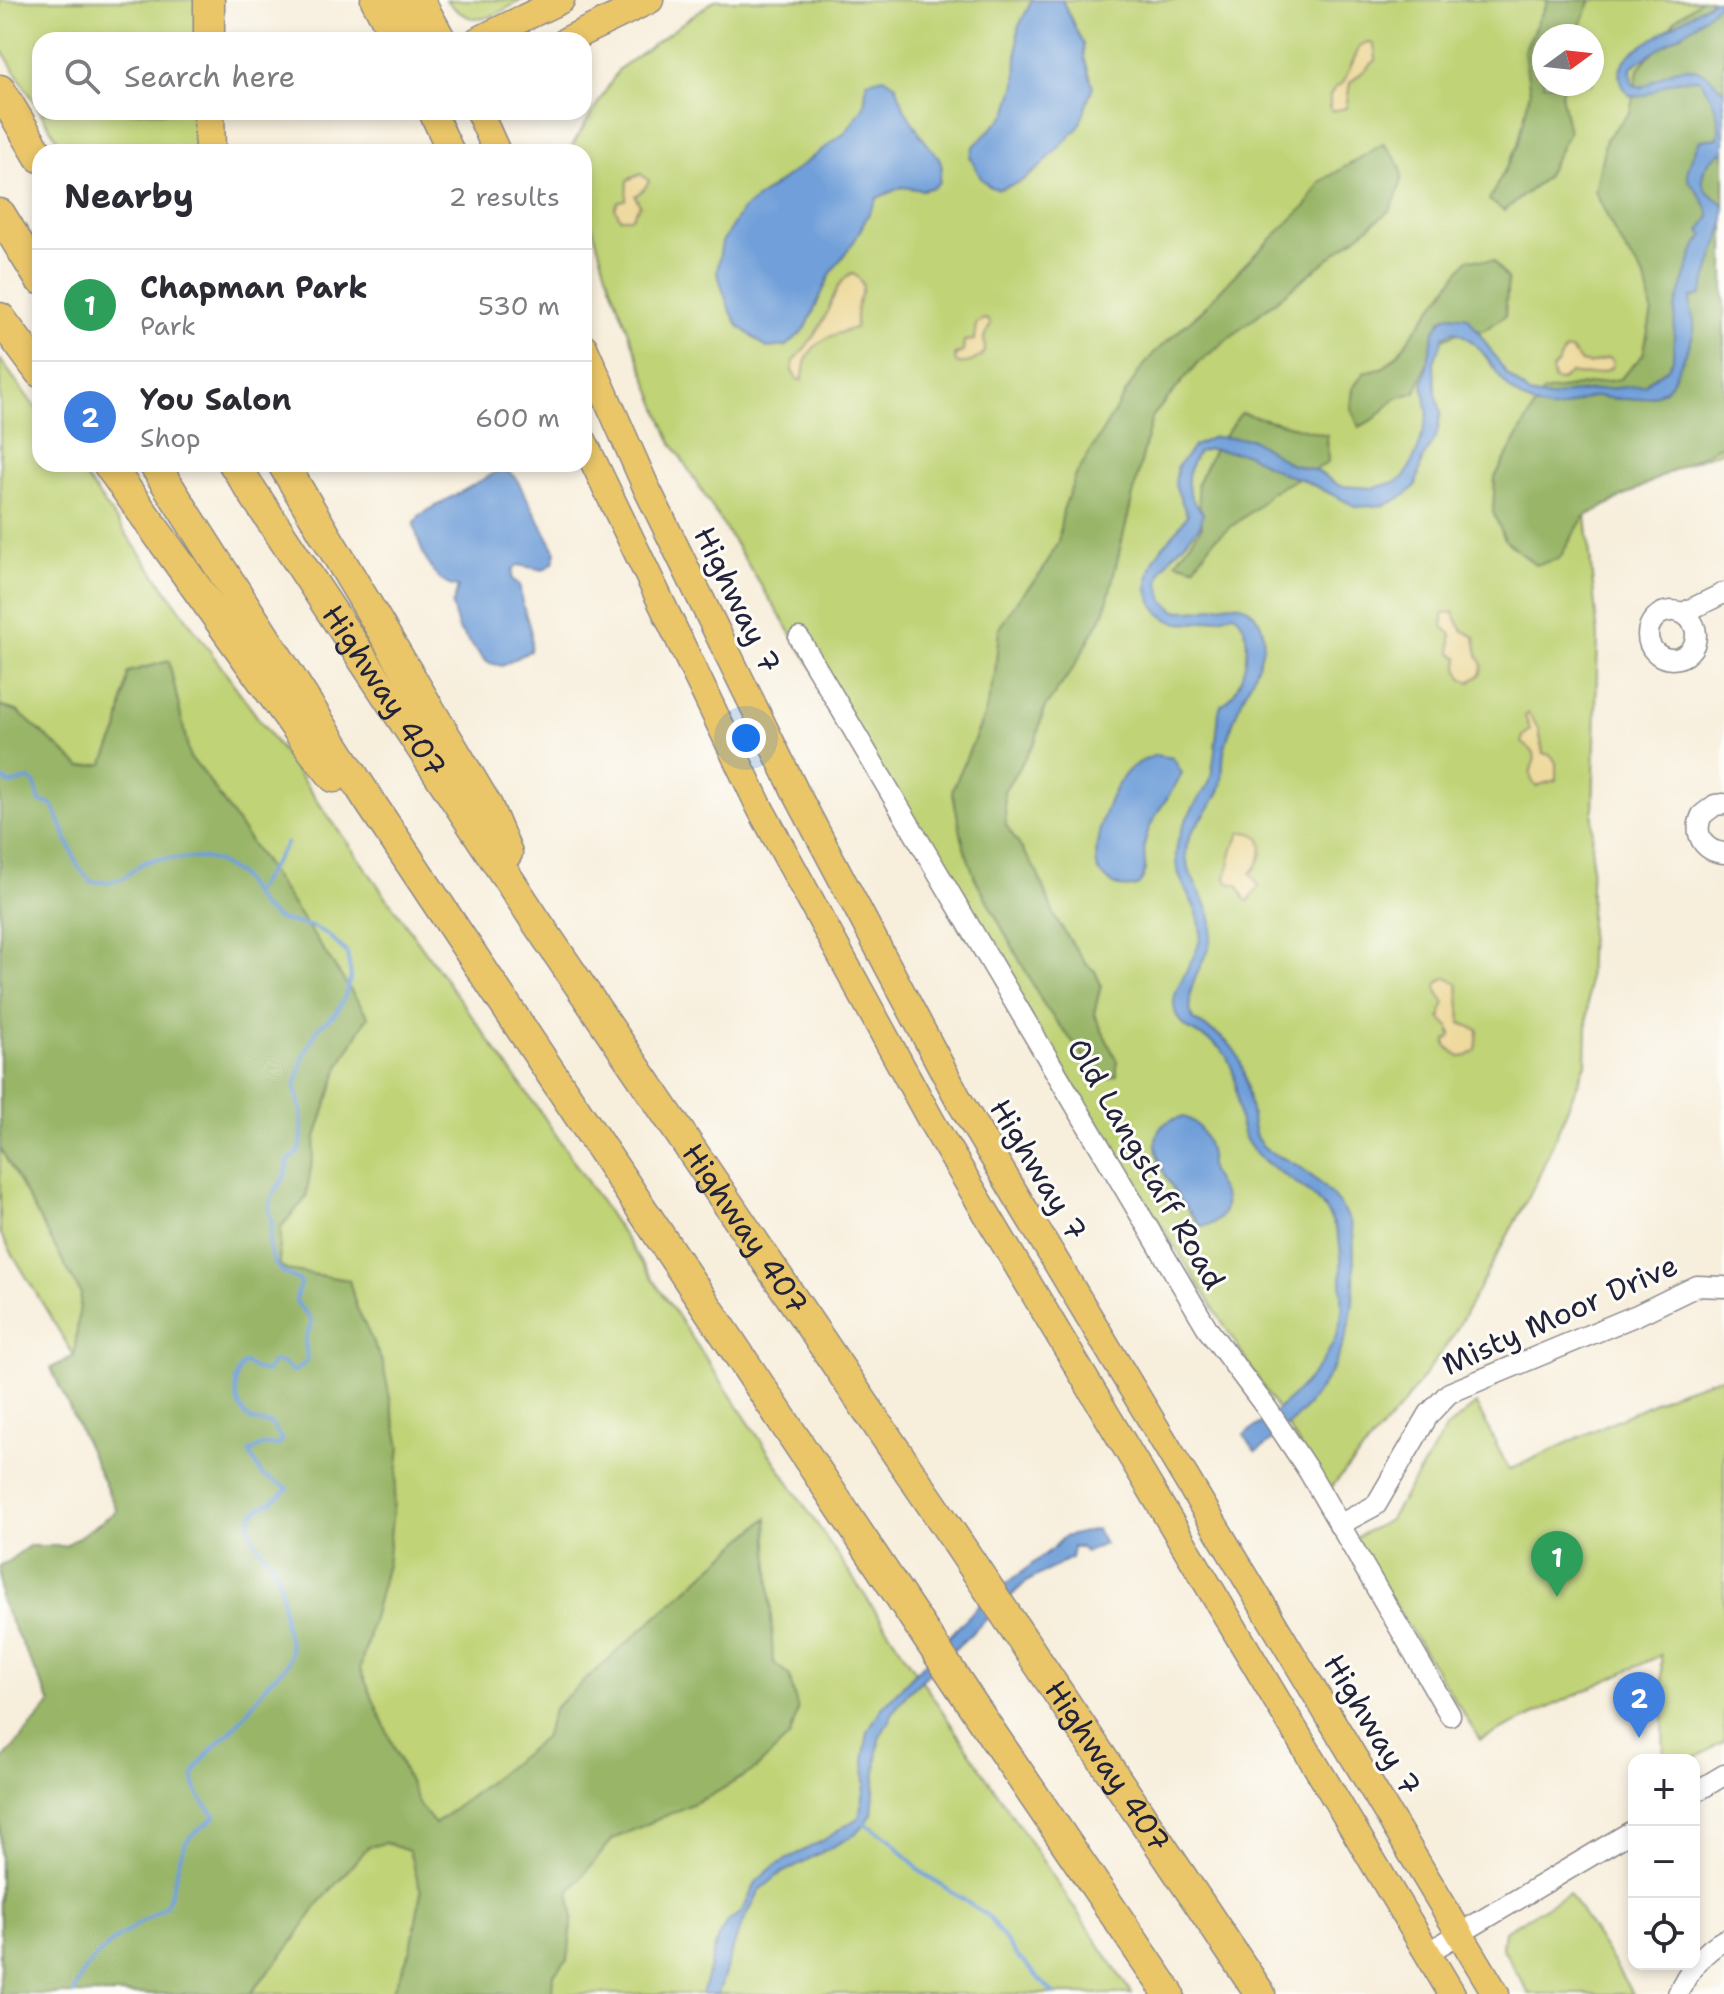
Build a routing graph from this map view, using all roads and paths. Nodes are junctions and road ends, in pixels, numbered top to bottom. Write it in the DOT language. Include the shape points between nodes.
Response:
graph roads {
  1 [pos="209,0"];
  2 [pos="374,0"];
  3 [pos="398,0"];
  4 [pos="421,0"];
  5 [pos="561,0"];
  6 [pos="650,0"];
  7 [pos="209,32"];
  8 [pos="391,32"];
  9 [pos="415,32"];
  10 [pos="439,32"];
  11 [pos="495,32"];
  12 [pos="584,32"];
  13 [pos="0,90"];
  14 [pos="209,120"];
  15 [pos="436,120"];
  16 [pos="483,120"];
  17 [pos="32,144"];
  18 [pos="210,144"];
  19 [pos="447,144"];
  20 [pos="493,144"];
  21 [pos="0,214"];
  22 [pos="32,266"];
  23 [pos="0,318"];
  24 [pos="32,361"];
  25 [pos="592,365"];
  26 [pos="592,459"];
  27 [pos="114,472"];
  28 [pos="159,472"];
  29 [pos="239,472"];
  30 [pos="288,472"];
  31 [pos="1724,593"];
  32 [pos="1683,613"];
  33 [pos="799,638"];
  34 [pos="1724,804"];
  35 [pos="1724,853"];
  36 [pos="437,902"];
  37 [pos="536,921"];
  38 [pos="1724,1287"];
  39 [pos="1339,1525"];
  40 [pos="1450,1715"];
  41 [pos="1724,1775"];
  42 [pos="1700,1789"];
  43 [pos="1628,1834"];
  44 [pos="1461,1935"];
  45 [pos="1724,1940"];
  46 [pos="1427,1953"];
  47 [pos="1169,1994"];
  48 [pos="1260,1994"];
  49 [pos="1452,1994"];
  50 [pos="1496,1994"];
  51 [pos="1678,1994"];
  1 -- 7 [label="highway"];
  2 -- 8 [label="main road"];
  3 -- 9 [label="main road"];
  4 -- 10 [label="main road"];
  5 -- 11 [label="main road"];
  6 -- 12 [label="main road"];
  13 -- 17 [label="highway"];
  14 -- 18 [label="highway"];
  15 -- 19 [label="main road"];
  16 -- 20 [label="main road"];
  21 -- 22 [label="highway"];
  23 -- 24 [label="highway"];
  25 -- 44 [label="main road, Highway 7" via="795,791 960,1102"];
  26 -- 46 [label="main road" via="761,810 925,1110"];
  27 -- 36 [label="highway" via="313,751"];
  28 -- 36 [label="highway"];
  29 -- 37 [label="highway, Highway 407"];
  30 -- 37 [label="highway" via="487,806"];
  31 -- 32 [label="street"];
  33 -- 39 [label="street, Old Langstaff Road" via="1209,1331 1268,1410"];
  34 -- 35 [label="street" via="1702,815 1698,832 1706,847"];
  36 -- 47 [label="highway"];
  37 -- 48 [label="highway, Highway 407"];
  38 -- 39 [label="street, Misty Moor Drive" via="1697,1286 1449,1393 1429,1414 1376,1505"];
  39 -- 40 [label="street, Old Langstaff Road"];
  41 -- 42 [label="street"];
  43 -- 44 [label="street"];
  44 -- 46 [label="street"];
  44 -- 50 [label="main road, Highway 7"];
  45 -- 51 [label="street" via="1694,1966"];
  46 -- 49 [label="main road"];
}
